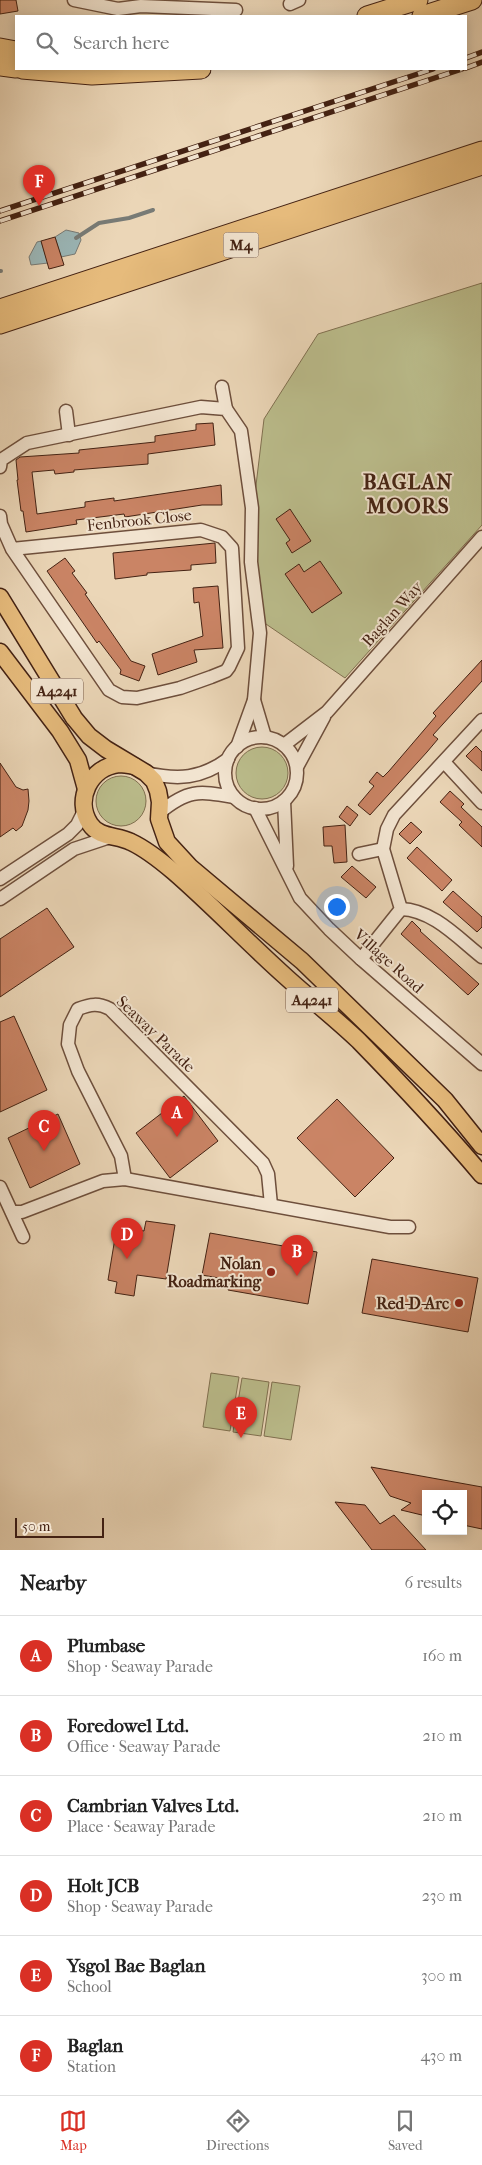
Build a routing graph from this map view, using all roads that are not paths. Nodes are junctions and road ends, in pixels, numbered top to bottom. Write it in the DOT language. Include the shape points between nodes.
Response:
graph roads {
  1 [pos="74,0"];
  2 [pos="418,0"];
  3 [pos="472,0"];
  4 [pos="140,3"];
  5 [pos="236,10"];
  6 [pos="370,15"];
  7 [pos="425,15"];
  8 [pos="0,48"];
  9 [pos="15,50"];
  10 [pos="0,66"];
  11 [pos="15,68"];
  12 [pos="34,70"];
  13 [pos="183,70"];
  14 [pos="482,150"];
  15 [pos="482,165"];
  16 [pos="0,309"];
  17 [pos="0,324"];
  18 [pos="222,387"];
  19 [pos="226,408"];
  20 [pos="66,411"];
  21 [pos="70,434"];
  22 [pos="0,467"];
  23 [pos="0,516"];
  24 [pos="482,537"];
  25 [pos="12,549"];
  26 [pos="0,597"];
  27 [pos="0,652"];
  28 [pos="254,700"];
  29 [pos="327,712"];
  30 [pos="482,720"];
  31 [pos="265,737"];
  32 [pos="284,744"];
  33 [pos="237,747"];
  34 [pos="228,759"];
  35 [pos="444,762"];
  36 [pos="297,767"];
  37 [pos="140,769"];
  38 [pos="86,788"];
  39 [pos="234,797"];
  40 [pos="284,801"];
  41 [pos="482,803"];
  42 [pos="256,808"];
  43 [pos="84,811"];
  44 [pos="158,813"];
  45 [pos="110,837"];
  46 [pos="383,849"];
  47 [pos="359,854"];
  48 [pos="287,871"];
  49 [pos="0,879"];
  50 [pos="0,899"];
  51 [pos="401,909"];
  52 [pos="482,957"];
  53 [pos="361,959"];
  54 [pos="482,1064"];
  55 [pos="482,1146"];
  56 [pos="482,1175"];
  57 [pos="125,1180"];
  58 [pos="0,1187"];
  59 [pos="271,1205"];
  60 [pos="12,1212"];
  61 [pos="409,1227"];
  62 [pos="23,1237"];
  1 -- 4 [label="street" via="118,9"];
  2 -- 6 [label="highway"];
  3 -- 7 [label="highway"];
  4 -- 5 [label="street"];
  8 -- 9 [label="highway"];
  10 -- 11 [label="highway"];
  12 -- 13 [label="highway" via="92,75"];
  14 -- 16 [label="highway, M4"];
  15 -- 17 [label="highway, M4"];
  18 -- 19 [label="street"];
  19 -- 21 [label="street" via="201,407"];
  19 -- 28 [label="street" via="241,431 252,508 251,562 260,633"];
  20 -- 21 [label="street"];
  21 -- 22 [label="street" via="27,443 2,460"];
  23 -- 25 [label="street, Fenbrook Close"];
  24 -- 29 [label="street, Baglan Way"];
  25 -- 25 [label="street, Fenbrook Close" via="109,690 122,697 137,698 180,688 229,667 238,648 232,548 222,537 201,530"];
  26 -- 37 [label="main road, A4241" via="74,718 95,740"];
  27 -- 38 [label="main road, A4241" via="60,731 78,760"];
  28 -- 31 [label="street"];
  28 -- 33 [label="street"];
  29 -- 32 [label="street, Baglan Way"];
  29 -- 36 [label="street, Baglan Way"];
  30 -- 35 [label="street"];
  31 -- 32 [label="street"];
  31 -- 33 [label="street" via="254,737"];
  32 -- 36 [label="street"];
  33 -- 34 [label="street"];
  34 -- 37 [label="street" via="199,775 165,777"];
  34 -- 39 [label="street" via="226,779"];
  35 -- 41 [label="street"];
  35 -- 46 [label="street" via="394,815"];
  36 -- 40 [label="street" via="295,785"];
  37 -- 38 [label="main road" via="120,764 105,768"];
  37 -- 44 [label="main road, A4241" via="154,781 160,802"];
  38 -- 43 [label="main road, A4241"];
  39 -- 42 [label="street"];
  39 -- 44 [label="street" via="187,794"];
  40 -- 42 [label="street"];
  40 -- 48 [label="street, Village Road"];
  42 -- 48 [label="street, Village Road"];
  43 -- 45 [label="main road, A4241" via="95,829"];
  43 -- 49 [label="street" via="68,834"];
  44 -- 55 [label="main road, A4241" via="168,842 190,867 302,961 445,1100"];
  45 -- 50 [label="street" via="81,845"];
  45 -- 56 [label="main road, A4241" via="129,841 174,872 358,1040"];
  46 -- 47 [label="street"];
  46 -- 51 [label="street"];
  48 -- 53 [label="street, Village Road" via="300,898"];
  51 -- 52 [label="street" via="414,909 429,915"];
  51 -- 53 [label="street"];
  53 -- 54 [label="street, Village Road"];
  57 -- 59 [label="street"];
  57 -- 59 [label="street, Seaway Parade" via="121,1156 78,1071 68,1044 70,1025 78,1009 90,1004 99,1004 110,1010 263,1163 268,1174"];
  57 -- 60 [label="street" via="103,1181 22,1212"];
  58 -- 60 [label="street"];
  59 -- 61 [label="street" via="390,1227"];
  60 -- 62 [label="street"];
}
